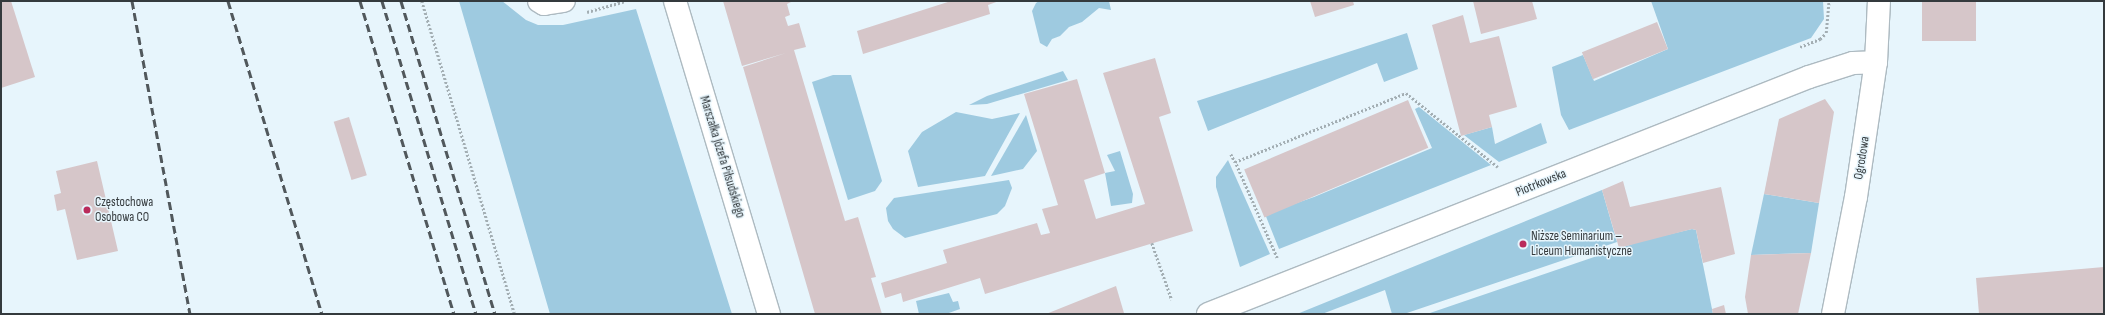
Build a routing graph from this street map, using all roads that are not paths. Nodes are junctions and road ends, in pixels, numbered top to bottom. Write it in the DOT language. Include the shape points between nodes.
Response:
graph roads {
  1 [pos="539,1"];
  2 [pos="564,1"];
  3 [pos="675,1"];
  4 [pos="1879,1"];
  5 [pos="1876,62"];
  6 [pos="769,314"];
  7 [pos="1208,314"];
  8 [pos="1833,314"];
  1 -- 2 [label="street" via="544,4"];
  3 -- 6 [label="street, Marszałka Józefa Piłsudskiego"];
  4 -- 5 [label="street, Ogrodowa"];
  5 -- 7 [label="street, Piotrkowska" via="1853,63 1809,77"];
  5 -- 8 [label="street, Ogrodowa" via="1856,197"];
}
